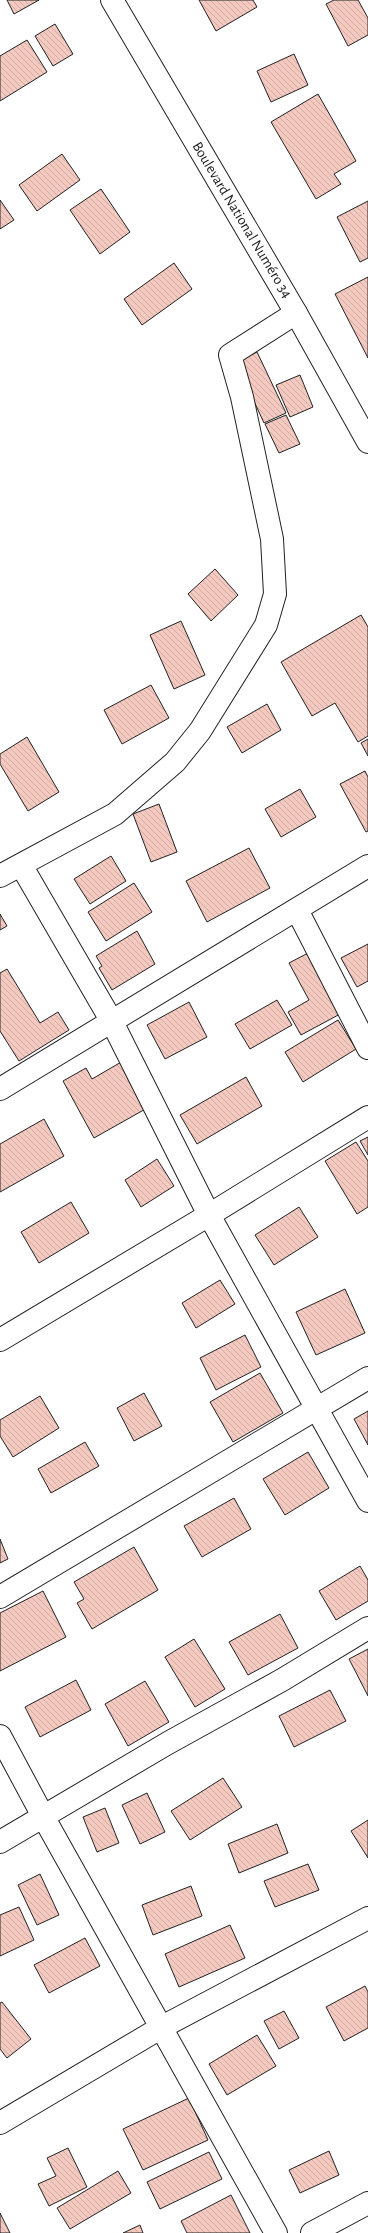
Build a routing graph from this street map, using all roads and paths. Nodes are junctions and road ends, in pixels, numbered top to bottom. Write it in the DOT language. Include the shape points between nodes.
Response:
graph roads {
  1 [pos="112,0"];
  2 [pos="296,313"];
  3 [pos="368,442"];
  4 [pos="21,865"];
  5 [pos="368,866"];
  6 [pos="0,876"];
  7 [pos="296,910"];
  8 [pos="111,1020"];
  9 [pos="368,1048"];
  10 [pos="0,1089"];
  11 [pos="368,1117"];
  12 [pos="209,1215"];
  13 [pos="0,1340"];
  14 [pos="368,1378"];
  15 [pos="316,1409"];
  16 [pos="368,1501"];
  17 [pos="0,1597"];
  18 [pos="368,1628"];
  19 [pos="0,1736"];
  20 [pos="44,1818"];
  21 [pos="0,1842"];
  22 [pos="368,1918"];
  23 [pos="162,2027"];
  24 [pos="0,2123"];
  25 [pos="368,2203"];
  26 [pos="276,2233"];
  27 [pos="312,2233"];
  1 -- 2 [label="street, Boulevard National Numéro 34"];
  2 -- 3 [label="street, Boulevard National Numéro 34"];
  2 -- 4 [label="street" via="230,355 242,397 272,539 275,594 266,625 200,731 175,762 115,814"];
  4 -- 6 [label="street"];
  4 -- 8 [label="street"];
  5 -- 7 [label="street"];
  7 -- 8 [label="street"];
  7 -- 9 [label="street"];
  8 -- 10 [label="street"];
  8 -- 12 [label="street"];
  11 -- 12 [label="street"];
  12 -- 13 [label="street"];
  12 -- 15 [label="street"];
  14 -- 15 [label="street"];
  15 -- 16 [label="street"];
  15 -- 17 [label="street"];
  18 -- 20 [label="street"];
  19 -- 20 [label="street"];
  20 -- 21 [label="street"];
  20 -- 23 [label="street"];
  22 -- 23 [label="street"];
  23 -- 24 [label="street"];
  23 -- 26 [label="street"];
  25 -- 27 [label="street"];
}
